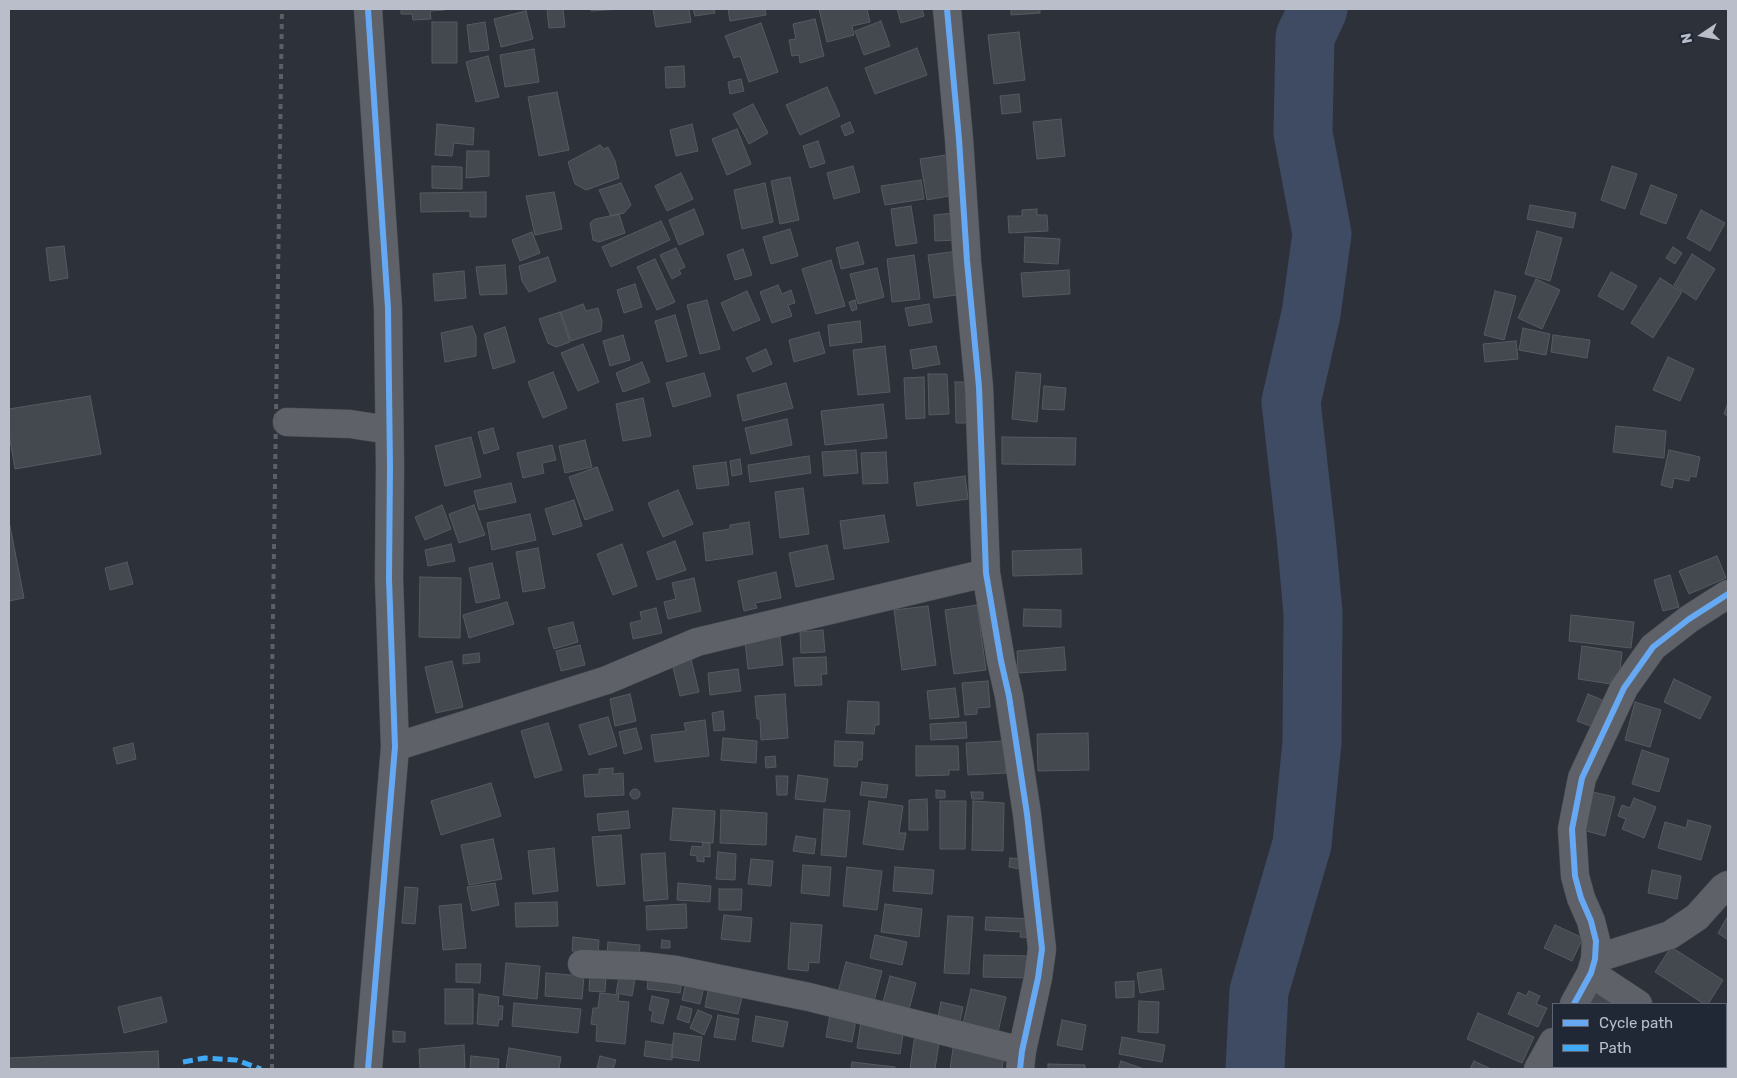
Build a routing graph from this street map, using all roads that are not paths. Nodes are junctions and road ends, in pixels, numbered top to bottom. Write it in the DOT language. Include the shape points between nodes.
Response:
graph roads {
  1 [pos="368,9"];
  2 [pos="947,9"];
  3 [pos="287,422"];
  4 [pos="389,430"];
  5 [pos="986,573"];
  6 [pos="1728,594"];
  7 [pos="395,747"];
  8 [pos="1728,885"];
  9 [pos="582,964"];
  10 [pos="1593,966"];
  11 [pos="1574,1003"];
  12 [pos="1637,1003"];
  13 [pos="1552,1044"];
  14 [pos="1021,1060"];
  15 [pos="368,1069"];
  16 [pos="1538,1069"];
  1 -- 4 [label="street" via="388,308"];
  2 -- 5 [label="street" via="979,387"];
  3 -- 4 [label="street" via="350,424"];
  4 -- 7 [label="street" via="389,579"];
  5 -- 7 [label="street" via="697,642 607,680"];
  5 -- 14 [label="street" via="1027,814 1042,949"];
  6 -- 10 [label="street" via="1688,619 1653,647 1624,688 1582,778 1572,829 1575,876 1596,941"];
  7 -- 15 [label="street"];
  8 -- 10 [label="street" via="1697,917 1670,936"];
  9 -- 14 [label="street" via="676,970 809,997"];
  10 -- 11 [label="street"];
  10 -- 12 [label="street"];
  13 -- 16 [label="street"];
}
